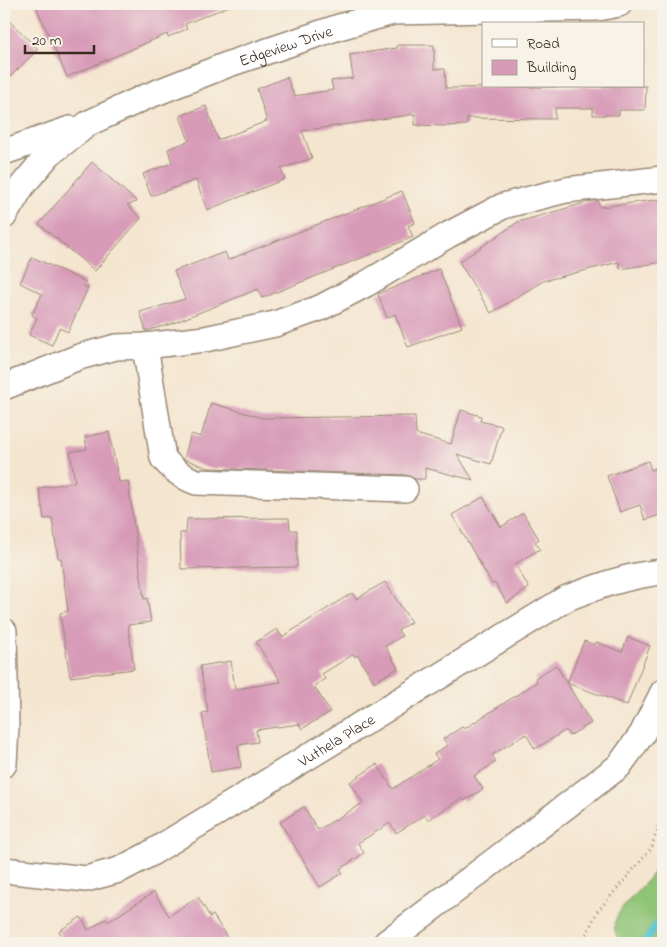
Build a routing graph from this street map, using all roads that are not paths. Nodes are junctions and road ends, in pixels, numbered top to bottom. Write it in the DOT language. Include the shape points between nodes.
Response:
graph roads {
  1 [pos="619,4"];
  2 [pos="392,8"];
  3 [pos="89,123"];
  4 [pos="4,152"];
  5 [pos="663,179"];
  6 [pos="4,216"];
  7 [pos="145,346"];
  8 [pos="4,387"];
  9 [pos="405,489"];
  10 [pos="663,572"];
  11 [pos="4,632"];
  12 [pos="663,692"];
  13 [pos="4,764"];
  14 [pos="4,870"];
  15 [pos="386,943"];
  1 -- 2 [label="street, Edgeview Drive" via="598,8"];
  2 -- 3 [label="street, Edgeview Drive" via="229,64"];
  3 -- 4 [label="street"];
  3 -- 6 [label="street, Edgeview Drive" via="49,154 22,186"];
  5 -- 7 [label="street" via="566,190 503,206 320,308 266,326 205,339"];
  7 -- 8 [label="street" via="116,347 79,357"];
  7 -- 9 [label="street" via="163,458 183,477 196,482"];
  10 -- 14 [label="street, Vuthela Place" via="605,583 567,598 148,856 119,870 86,879"];
  11 -- 13 [label="street"];
  12 -- 15 [label="street" via="642,734 619,766"];
}
